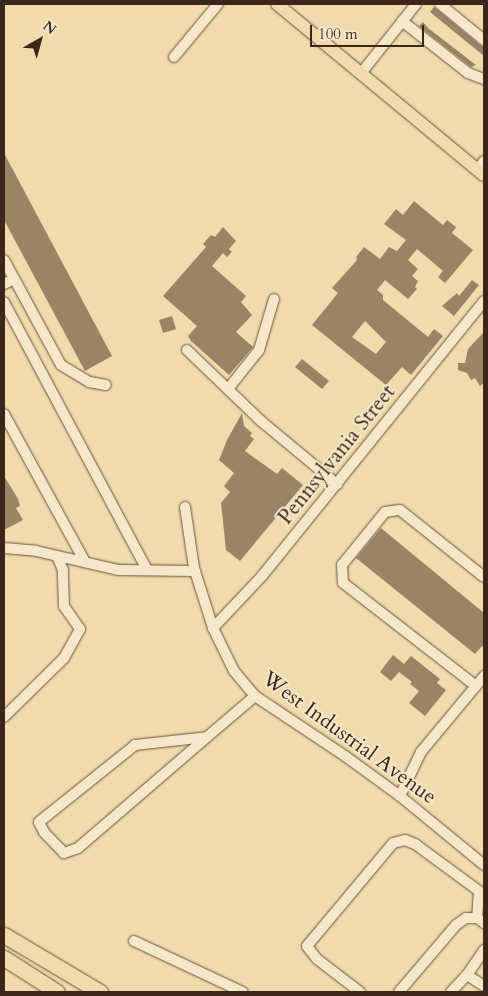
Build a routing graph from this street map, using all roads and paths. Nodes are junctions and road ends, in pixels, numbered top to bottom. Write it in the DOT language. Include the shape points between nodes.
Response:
graph roads {
  1 [pos="218,4"];
  2 [pos="277,4"];
  3 [pos="416,4"];
  4 [pos="440,4"];
  5 [pos="402,21"];
  6 [pos="484,40"];
  7 [pos="174,58"];
  8 [pos="362,72"];
  9 [pos="484,79"];
  10 [pos="482,168"];
  11 [pos="4,260"];
  12 [pos="14,279"];
  13 [pos="4,284"];
  14 [pos="274,299"];
  15 [pos="484,301"];
  16 [pos="4,302"];
  17 [pos="187,350"];
  18 [pos="106,385"];
  19 [pos="228,389"];
  20 [pos="4,414"];
  21 [pos="337,484"];
  22 [pos="185,507"];
  23 [pos="4,548"];
  24 [pos="57,556"];
  25 [pos="85,562"];
  26 [pos="147,570"];
  27 [pos="195,571"];
  28 [pos="484,576"];
  29 [pos="213,628"];
  30 [pos="484,676"];
  31 [pos="476,686"];
  32 [pos="254,696"];
  33 [pos="4,717"];
  34 [pos="207,737"];
  35 [pos="400,796"];
  36 [pos="484,866"];
  37 [pos="481,921"];
  38 [pos="4,934"];
  39 [pos="134,941"];
  40 [pos="484,950"];
  41 [pos="4,958"];
  42 [pos="467,975"];
  43 [pos="484,986"];
  44 [pos="57,992"];
  45 [pos="100,992"];
  46 [pos="243,992"];
  47 [pos="360,992"];
  48 [pos="399,992"];
  49 [pos="452,992"];
  1 -- 7 [label="street"];
  2 -- 8 [label="main road"];
  3 -- 5 [label="street"];
  4 -- 6 [label="street"];
  5 -- 8 [label="street"];
  5 -- 9 [label="street" via="468,73"];
  8 -- 10 [label="main road"];
  11 -- 12 [label="street"];
  12 -- 13 [label="street"];
  12 -- 18 [label="street" via="61,365 89,382"];
  14 -- 19 [label="street" via="259,350"];
  15 -- 21 [label="street, Pennsylvania Street"];
  16 -- 26 [label="street"];
  17 -- 19 [label="street"];
  19 -- 21 [label="street"];
  20 -- 25 [label="street"];
  21 -- 29 [label="street, Pennsylvania Street" via="262,576"];
  22 -- 27 [label="street, West Industrial Avenue"];
  23 -- 24 [label="street"];
  24 -- 25 [label="street"];
  24 -- 33 [label="street" via="63,570 64,606 80,629 64,658"];
  25 -- 26 [label="street" via="118,570"];
  26 -- 27 [label="street"];
  27 -- 29 [label="street, West Industrial Avenue"];
  28 -- 31 [label="street" via="400,510 384,512 342,565 342,583"];
  29 -- 32 [label="street, West Industrial Avenue" via="234,671"];
  30 -- 31 [label="street"];
  31 -- 35 [label="street" via="421,752"];
  32 -- 34 [label="street"];
  32 -- 35 [label="street, West Industrial Avenue"];
  34 -- 34 [label="street" via="135,746 39,822 44,832 64,853 78,848"];
  35 -- 36 [label="street, West Industrial Avenue"];
  37 -- 47 [label="street" via="479,891 415,844 406,840 393,843 307,946 317,958"];
  37 -- 48 [label="street" via="466,918 456,925"];
  38 -- 45 [label="highway"];
  39 -- 46 [label="street"];
  40 -- 42 [label="street"];
  41 -- 44 [label="highway"];
  42 -- 43 [label="street"];
  42 -- 49 [label="street"];
}
